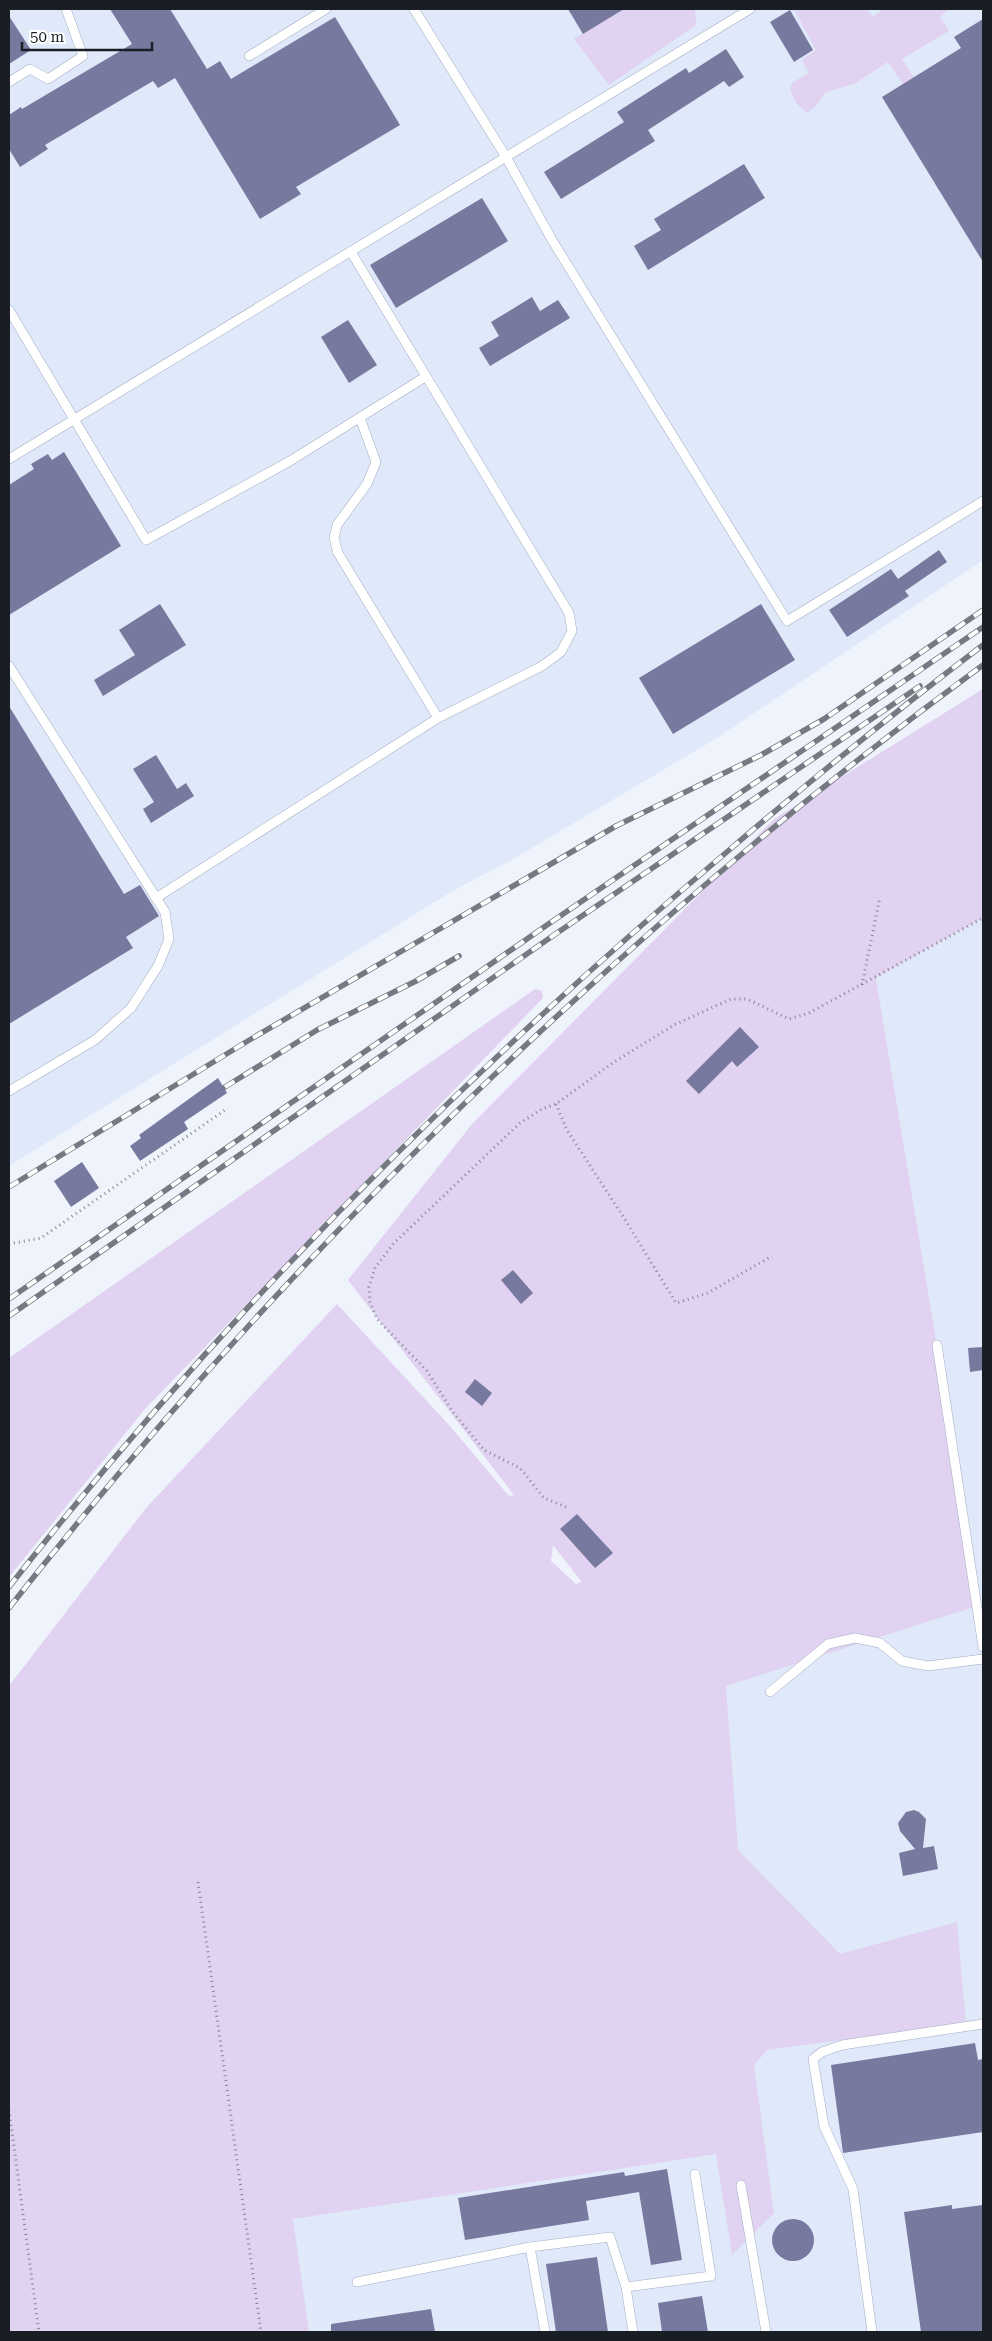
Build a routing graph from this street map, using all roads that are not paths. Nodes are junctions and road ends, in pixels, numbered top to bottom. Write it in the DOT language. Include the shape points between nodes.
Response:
graph roads {
  1 [pos="66,9"];
  2 [pos="326,9"];
  3 [pos="414,9"];
  4 [pos="750,9"];
  5 [pos="249,56"];
  6 [pos="9,82"];
  7 [pos="506,157"];
  8 [pos="351,252"];
  9 [pos="9,310"];
  10 [pos="425,377"];
  11 [pos="75,418"];
  12 [pos="360,418"];
  13 [pos="9,459"];
  14 [pos="983,501"];
  15 [pos="9,666"];
  16 [pos="438,718"];
  17 [pos="156,898"];
  18 [pos="9,1091"];
  19 [pos="937,1345"];
  20 [pos="983,1648"];
  21 [pos="983,1659"];
  22 [pos="770,1692"];
  23 [pos="983,2024"];
  24 [pos="695,2174"];
  25 [pos="741,2185"];
  26 [pos="530,2247"];
  27 [pos="357,2282"];
  28 [pos="626,2287"];
  29 [pos="545,2332"];
  30 [pos="633,2332"];
  31 [pos="766,2332"];
  32 [pos="872,2332"];
  1 -- 6 [label="lane" via="82,56 48,79 30,69"];
  2 -- 5 [label="lane"];
  3 -- 7 [label="lane"];
  4 -- 7 [label="lane"];
  7 -- 8 [label="lane"];
  7 -- 14 [label="lane" via="552,240 787,621"];
  8 -- 10 [label="lane"];
  8 -- 11 [label="lane"];
  9 -- 11 [label="lane"];
  10 -- 12 [label="lane"];
  10 -- 16 [label="lane" via="568,613 572,631 561,652 542,666"];
  11 -- 12 [label="lane" via="146,540 290,461"];
  11 -- 13 [label="lane"];
  12 -- 16 [label="lane" via="376,462 367,484 337,525 334,538 338,554"];
  15 -- 17 [label="lane"];
  16 -- 17 [label="lane"];
  17 -- 18 [label="lane" via="165,912 169,939 158,966 130,1008 95,1040"];
  19 -- 20 [label="lane"];
  21 -- 22 [label="lane" via="928,1666 902,1661 880,1642 856,1638 828,1644"];
  23 -- 32 [label="lane" via="842,2044 813,2059 824,2126 853,2189"];
  24 -- 28 [label="lane" via="711,2276"];
  25 -- 31 [label="lane"];
  26 -- 27 [label="lane"];
  26 -- 28 [label="lane" via="610,2237"];
  26 -- 29 [label="lane"];
  28 -- 30 [label="lane"];
}
